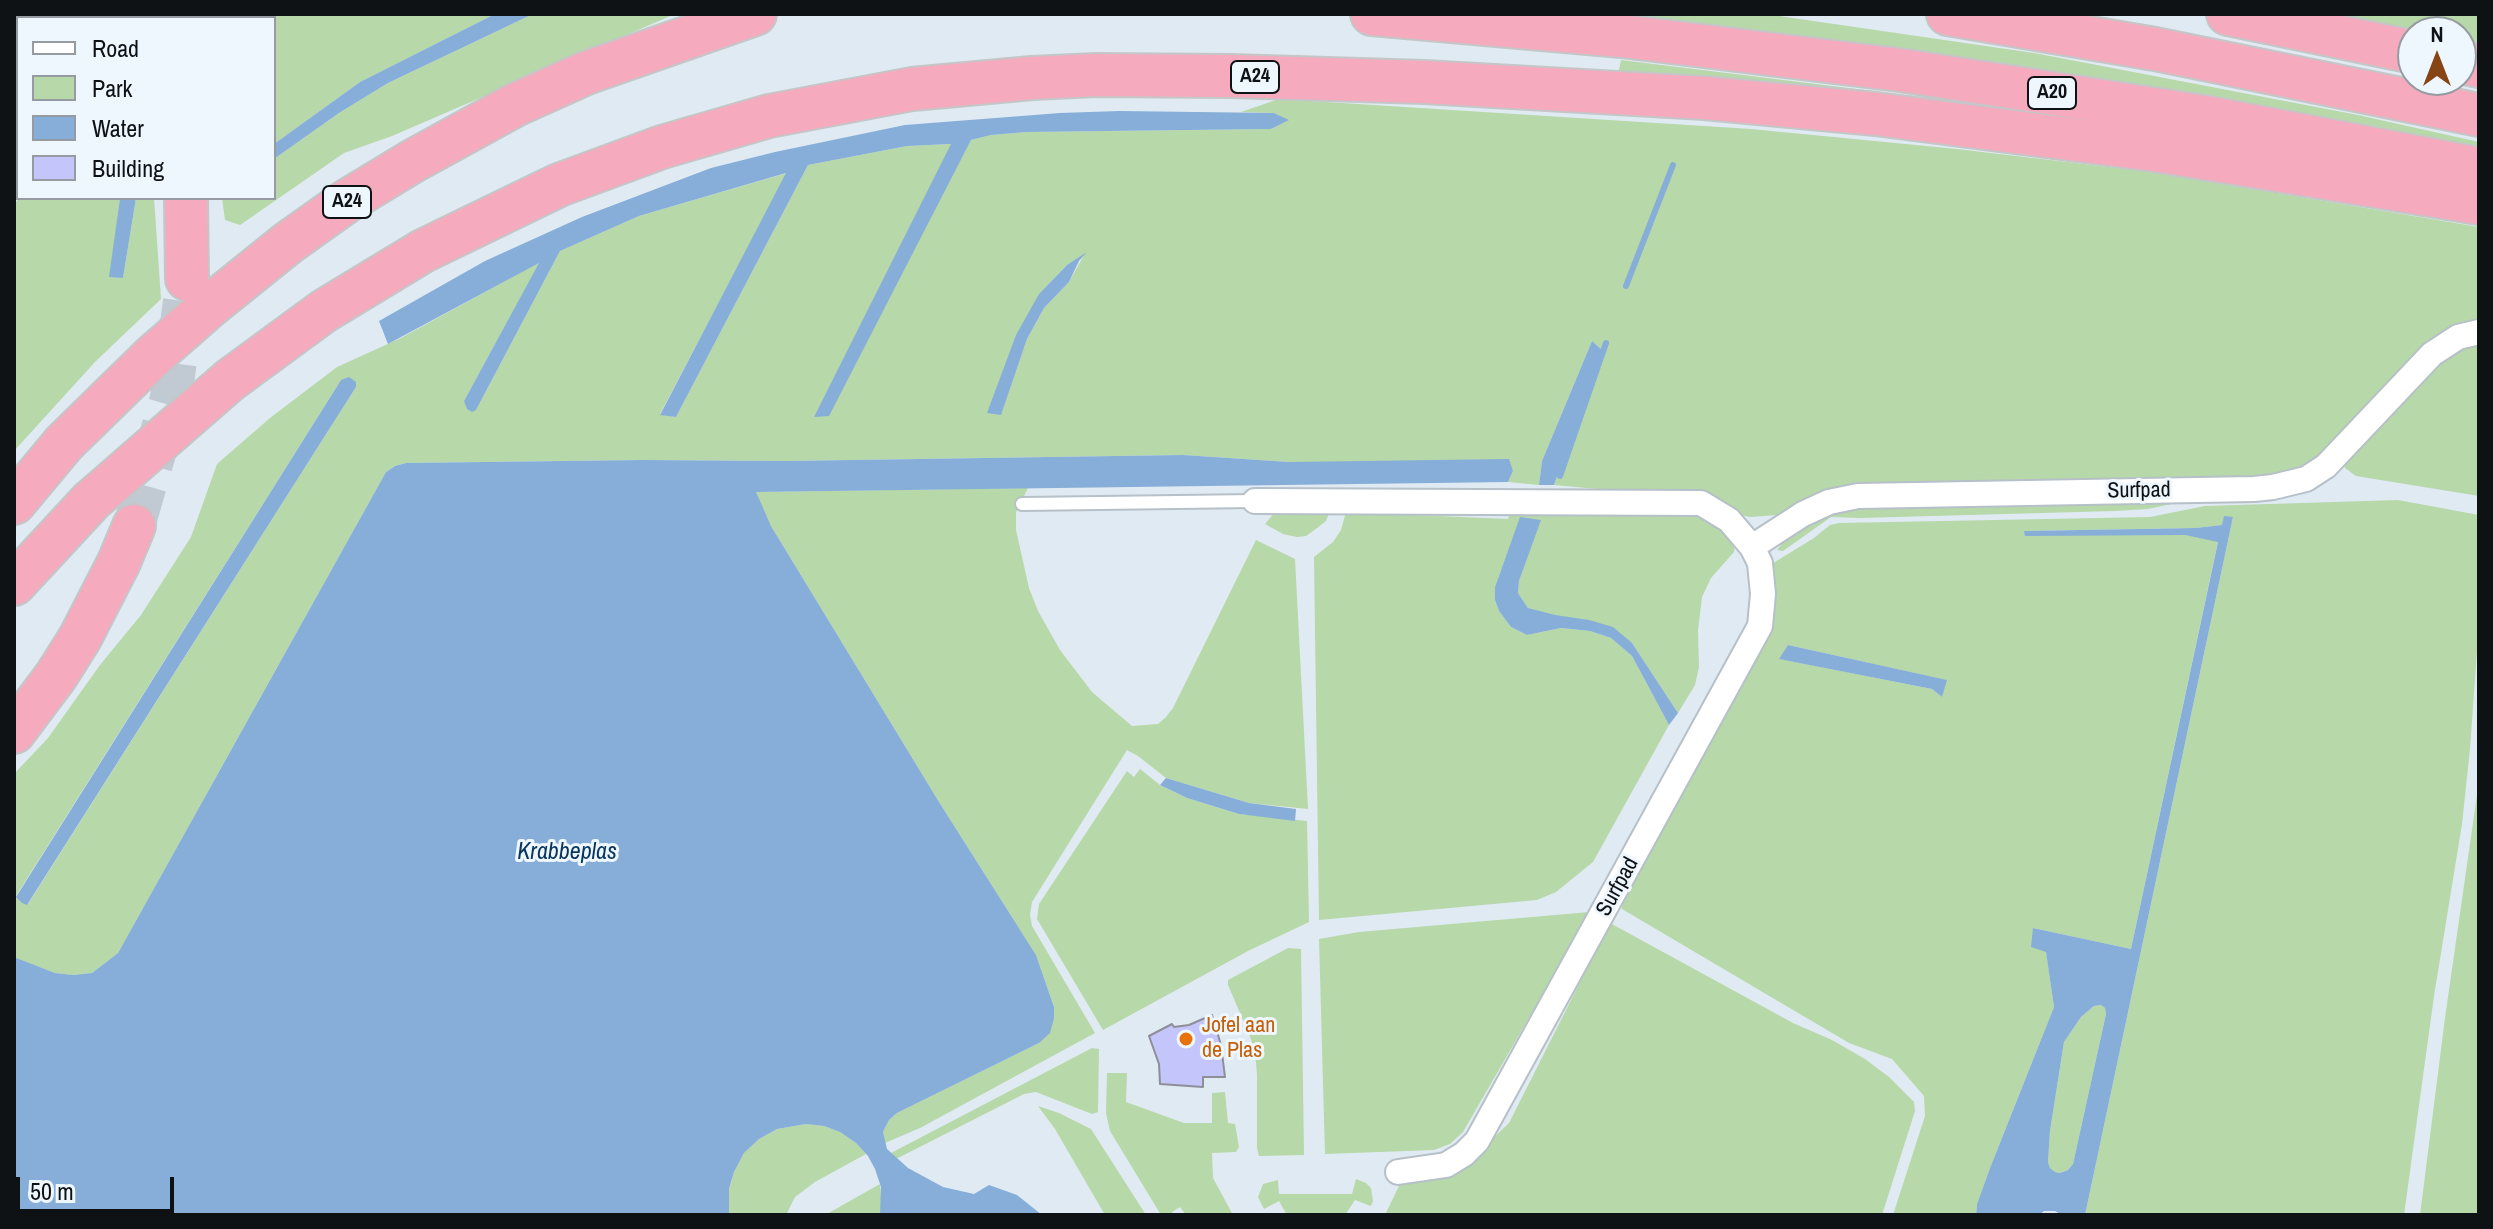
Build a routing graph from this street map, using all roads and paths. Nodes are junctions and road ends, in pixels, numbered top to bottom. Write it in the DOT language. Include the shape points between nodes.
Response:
graph roads {
  1 [pos="755,14"];
  2 [pos="1372,14"];
  3 [pos="1948,14"];
  4 [pos="2228,14"];
  5 [pos="2397,49"];
  6 [pos="2479,115"];
  7 [pos="2479,169"];
  8 [pos="186,200"];
  9 [pos="2479,203"];
  10 [pos="187,279"];
  11 [pos="2479,332"];
  12 [pos="1255,501"];
  13 [pos="14,503"];
  14 [pos="1022,504"];
  15 [pos="134,526"];
  16 [pos="1752,547"];
  17 [pos="14,584"];
  18 [pos="14,732"];
  19 [pos="1398,1172"];
  1 -- 13 [label="highway, A24" via="586,73 515,105 347,201 154,355 64,443"];
  2 -- 7 [label="highway, A20" via="1622,36 1900,70 2205,117"];
  3 -- 6 [label="highway" via="2155,49"];
  4 -- 5 [label="highway"];
  8 -- 10 [label="highway"];
  9 -- 17 [label="highway, A24" via="2154,150 1705,98 1231,76 1071,76 912,89 769,116 662,147 559,185 423,251 324,311 230,380 91,501"];
  11 -- 16 [label="street, Surfpad" via="2458,337 2432,354 2326,466 2306,479 2254,489 1858,496 1803,514"];
  12 -- 14 [label="lane"];
  12 -- 16 [label="street, Surfpad" via="1701,503 1729,520"];
  15 -- 18 [label="highway" via="80,638"];
  16 -- 19 [label="street, Surfpad" via="1760,563 1760,626 1477,1141 1446,1165"];
}
